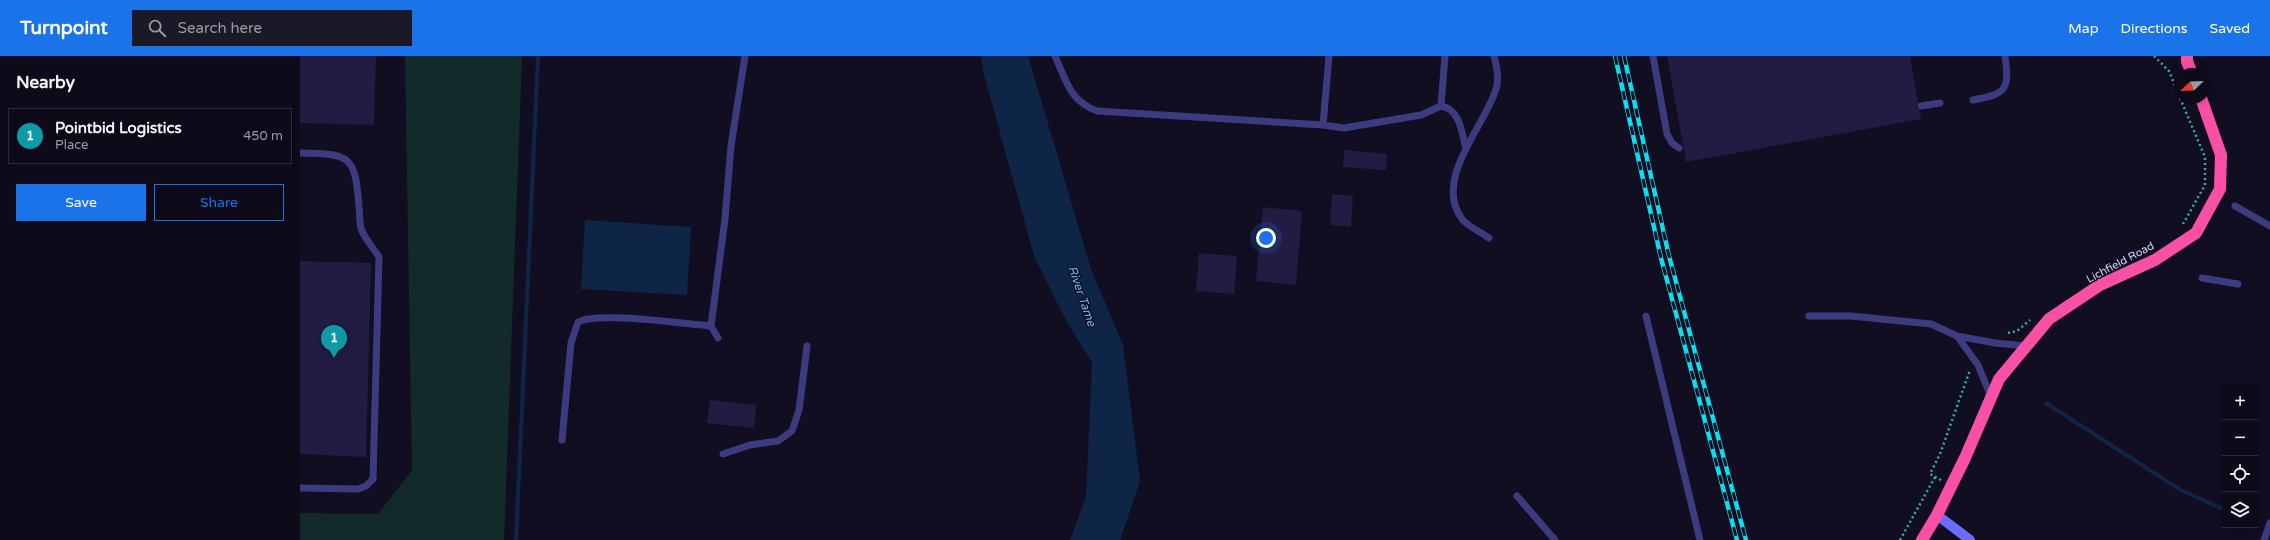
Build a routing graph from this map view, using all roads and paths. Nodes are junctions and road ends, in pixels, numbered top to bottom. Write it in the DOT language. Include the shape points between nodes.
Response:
graph roads {
  1 [pos="745,56"];
  2 [pos="1055,56"];
  3 [pos="1329,56"];
  4 [pos="1446,56"];
  5 [pos="1494,56"];
  6 [pos="1653,56"];
  7 [pos="2005,56"];
  8 [pos="2154,56"];
  9 [pos="2187,56"];
  10 [pos="2189,68"];
  11 [pos="2174,83"];
  12 [pos="1973,100"];
  13 [pos="1940,102"];
  14 [pos="2203,104"];
  15 [pos="1441,106"];
  16 [pos="1921,106"];
  17 [pos="1324,125"];
  18 [pos="1466,148"];
  19 [pos="1679,148"];
  20 [pos="300,154"];
  21 [pos="2235,206"];
  22 [pos="2270,226"];
  23 [pos="1489,238"];
  24 [pos="2202,278"];
  25 [pos="2238,284"];
  26 [pos="1646,316"];
  27 [pos="1809,316"];
  28 [pos="711,326"];
  29 [pos="1957,336"];
  30 [pos="718,338"];
  31 [pos="807,346"];
  32 [pos="2026,346"];
  33 [pos="1991,397"];
  34 [pos="562,440"];
  35 [pos="723,454"];
  36 [pos="1934,476"];
  37 [pos="300,488"];
  38 [pos="1518,496"];
  39 [pos="1937,515"];
  40 [pos="2270,523"];
  41 [pos="1555,540"];
  42 [pos="1700,540"];
  43 [pos="1900,540"];
  44 [pos="1922,540"];
  45 [pos="1970,540"];
  46 [pos="2264,540"];
  1 -- 28 [label="lane" via="731,146 725,219"];
  2 -- 17 [label="lane" via="1075,98 1085,106 1098,111"];
  3 -- 17 [label="lane"];
  4 -- 15 [label="lane"];
  5 -- 18 [label="lane" via="1498,71 1496,91"];
  6 -- 19 [label="lane" via="1667,134 1672,143"];
  7 -- 12 [label="lane" via="2008,75 2003,89 1998,95"];
  8 -- 11 [label="path" via="2169,71"];
  9 -- 10 [label="highway"];
  13 -- 16 [label="lane"];
  14 -- 32 [label="highway, Lichfield Road" via="2221,155 2220,189 2196,233 2154,260 2100,286 2049,319"];
  15 -- 17 [label="lane" via="1421,114 1344,128"];
  15 -- 18 [label="lane" via="1448,107 1456,114"];
  18 -- 23 [label="lane" via="1453,183 1453,202 1462,219"];
  20 -- 37 [label="lane" via="328,154 348,160 357,179 362,231 379,257 374,479 358,489"];
  21 -- 22 [label="lane"];
  24 -- 25 [label="lane"];
  26 -- 42 [label="lane"];
  27 -- 29 [label="lane" via="1851,316 1931,324"];
  28 -- 30 [label="lane"];
  28 -- 34 [label="lane" via="607,318 585,318 578,322 571,343"];
  29 -- 32 [label="lane"];
  29 -- 33 [label="lane" via="1978,365"];
  31 -- 35 [label="lane" via="799,410 792,431 778,441 750,445"];
  32 -- 33 [label="highway, Lichfield Road" via="1999,379"];
  33 -- 39 [label="highway, Lichfield Road"];
  36 -- 43 [label="path"];
  38 -- 41 [label="lane"];
  39 -- 44 [label="highway, Lichfield Road"];
  39 -- 45 [label="main road"];
  40 -- 46 [label="lane"];
}
